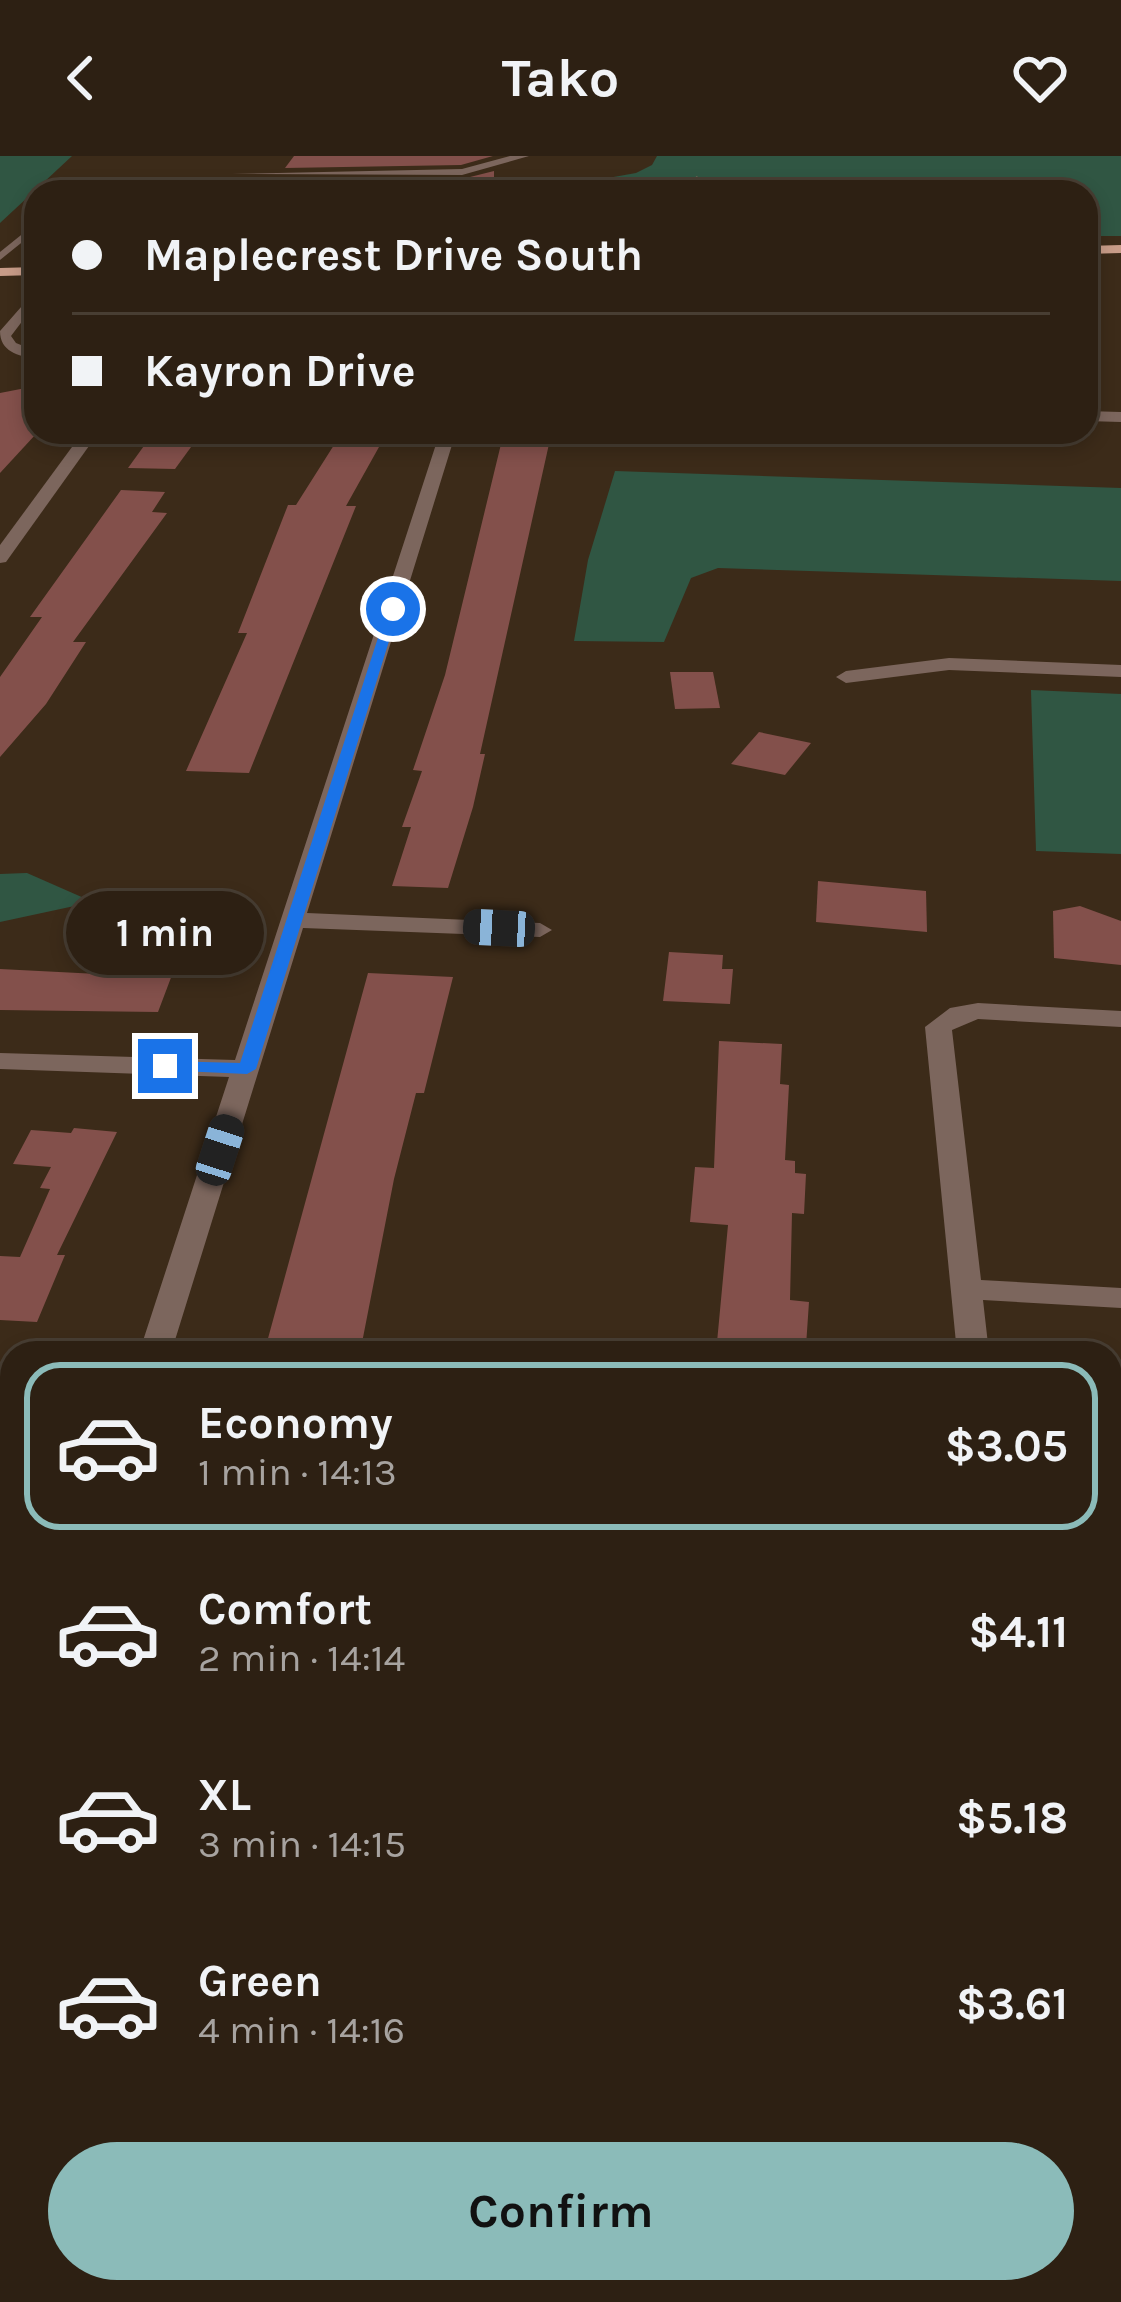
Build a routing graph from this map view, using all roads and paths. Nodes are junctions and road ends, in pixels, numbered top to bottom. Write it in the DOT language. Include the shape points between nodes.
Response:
graph roads {
  1 [pos="252,156"];
  2 [pos="524,156"];
  3 [pos="238,175"];
  4 [pos="234,180"];
  5 [pos="21,253"];
  6 [pos="3,255"];
  7 [pos="24,310"];
  8 [pos="24,351"];
  9 [pos="82,444"];
  10 [pos="444,444"];
  11 [pos="0,558"];
  12 [pos="1121,671"];
  13 [pos="846,677"];
  14 [pos="295,920"];
  15 [pos="539,930"];
  16 [pos="1121,1018"];
  17 [pos="0,1061"];
  18 [pos="247,1069"];
  19 [pos="968,1289"];
  20 [pos="1121,1298"];
  21 [pos="159,1341"];
  22 [pos="972,1341"];
  1 -- 3 [label="street"];
  2 -- 3 [label="street" via="436,173"];
  3 -- 4 [label="street"];
  5 -- 6 [label="lane"];
  7 -- 8 [label="street" via="4,337"];
  9 -- 11 [label="street"];
  10 -- 14 [label="street"];
  12 -- 13 [label="street" via="949,664"];
  14 -- 15 [label="street"];
  14 -- 18 [label="street"];
  16 -- 19 [label="street" via="959,1013 938,1027"];
  17 -- 18 [label="street"];
  18 -- 21 [label="street"];
  19 -- 20 [label="street"];
  19 -- 22 [label="street"];
}
